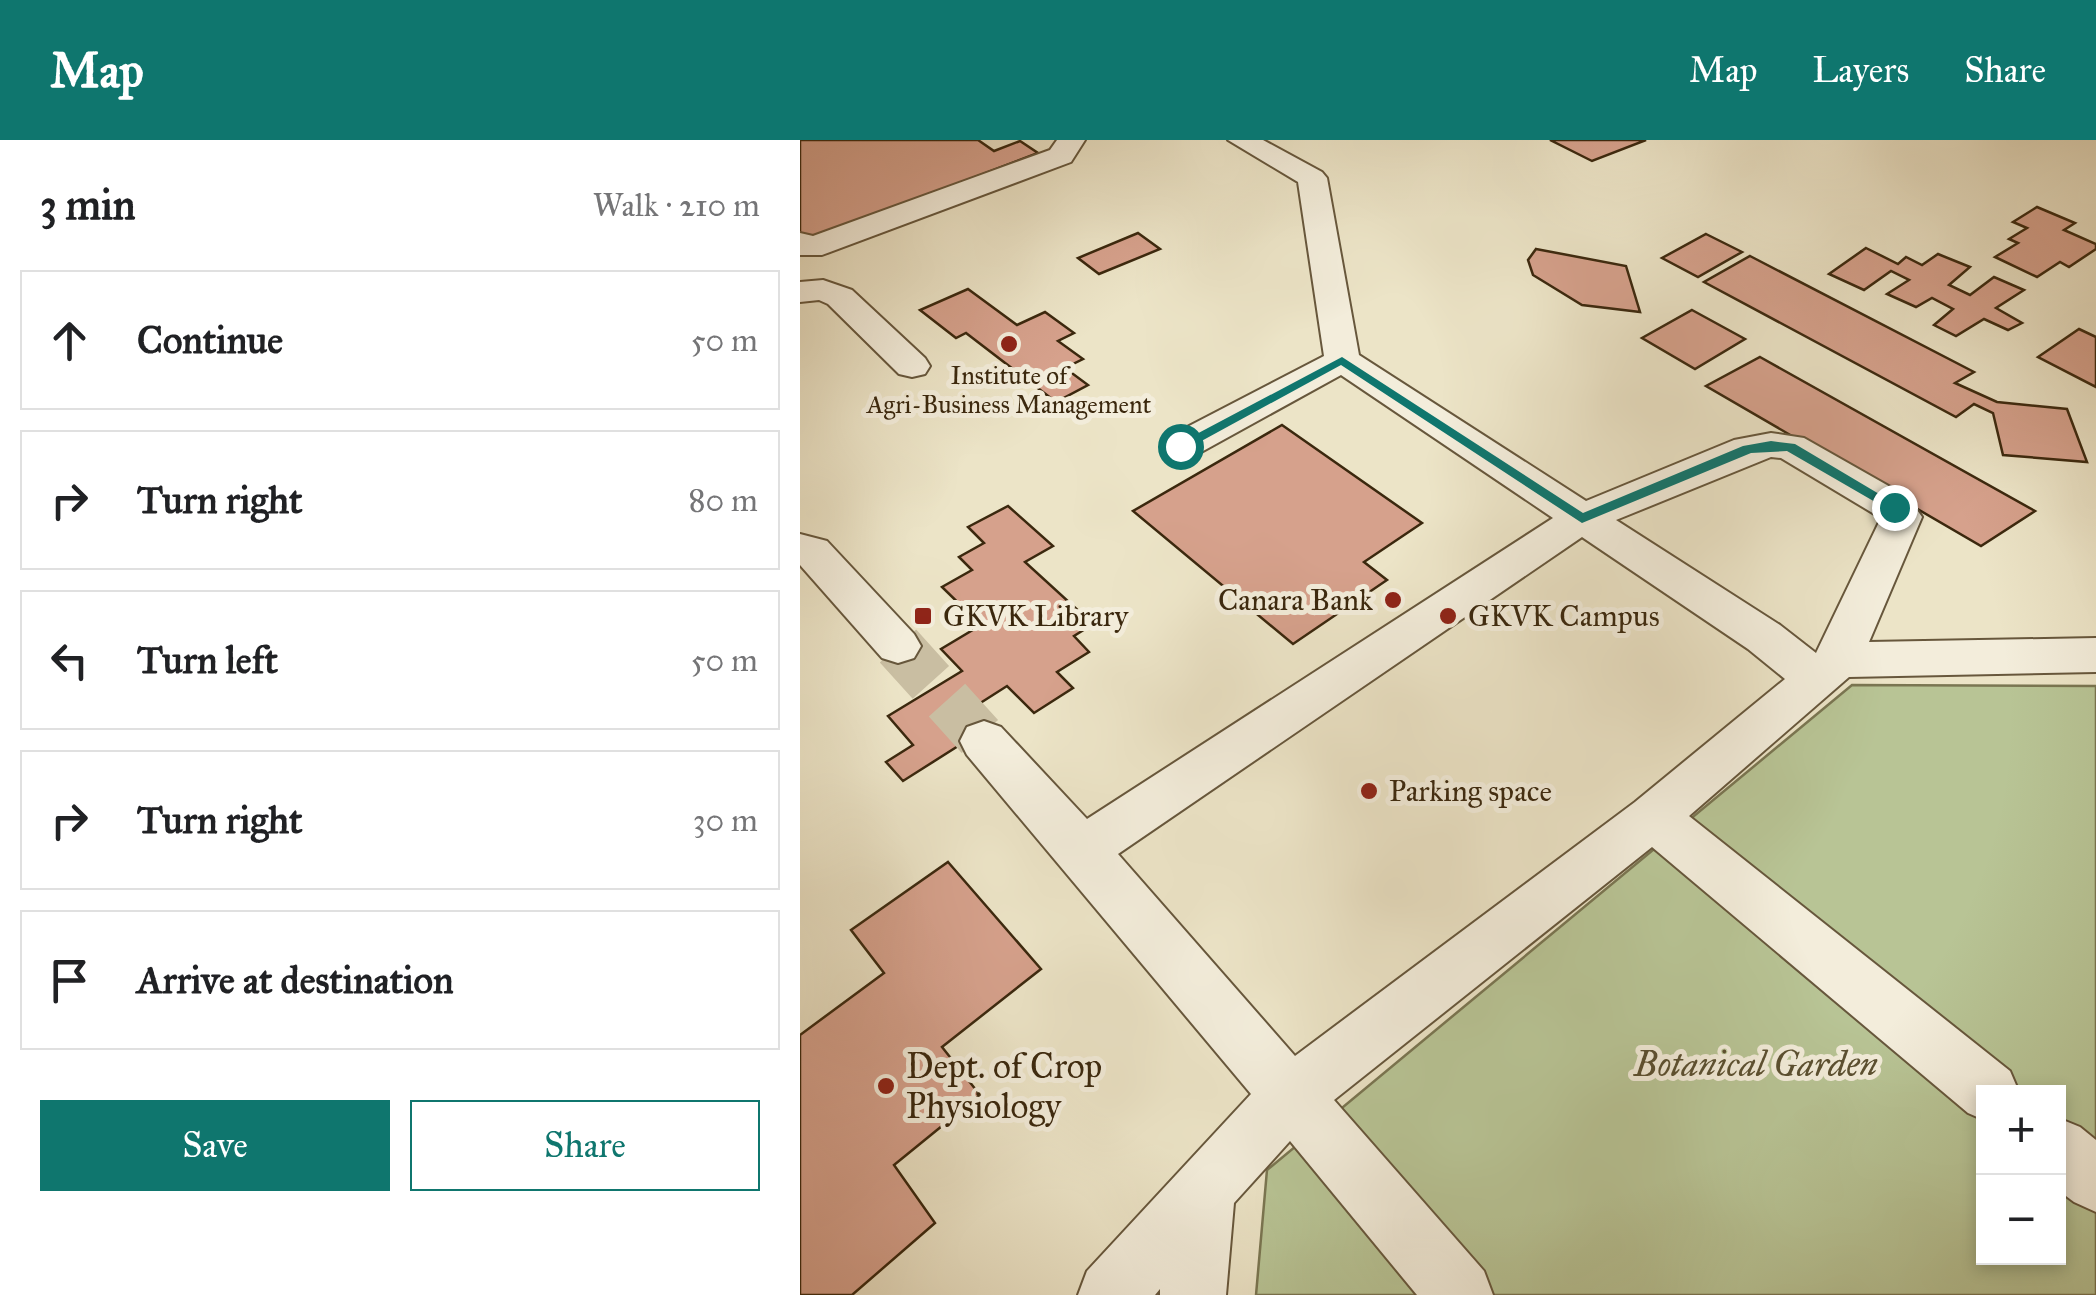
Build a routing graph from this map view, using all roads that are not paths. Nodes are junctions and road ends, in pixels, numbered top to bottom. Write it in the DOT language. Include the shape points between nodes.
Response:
graph roads {
  1 [pos="1071,140"];
  2 [pos="1242,140"];
  3 [pos="800,242"];
  4 [pos="800,292"];
  5 [pos="1342,360"];
  6 [pos="912,366"];
  7 [pos="1180,446"];
  8 [pos="1582,518"];
  9 [pos="804,538"];
  10 [pos="898,646"];
  11 [pos="2096,655"];
  12 [pos="1828,670"];
  13 [pos="984,740"];
  14 [pos="1653,817"];
  15 [pos="1082,850"];
  16 [pos="1979,1085"];
  17 [pos="1292,1095"];
  18 [pos="2066,1156"];
  19 [pos="2096,1180"];
  20 [pos="1204,1190"];
  21 [pos="1111,1295"];
  22 [pos="1193,1295"];
  23 [pos="1460,1295"];
  1 -- 3 [label="lane" via="1061,156 811,248"];
  2 -- 5 [label="lane" via="1312,178"];
  4 -- 6 [label="lane" via="840,297"];
  5 -- 7 [label="lane"];
  5 -- 8 [label="lane"];
  8 -- 12 [label="lane" via="1764,637"];
  8 -- 12 [label="lane" via="1771,445 1790,447 1894,507 1902,518"];
  8 -- 15 [label="lane"];
  9 -- 10 [label="lane"];
  11 -- 12 [label="lane"];
  12 -- 14 [label="lane"];
  13 -- 15 [label="lane"];
  14 -- 16 [label="lane"];
  14 -- 17 [label="lane"];
  15 -- 17 [label="lane"];
  17 -- 20 [label="lane"];
  17 -- 23 [label="lane"];
  18 -- 19 [label="lane"];
  20 -- 21 [label="lane"];
  20 -- 22 [label="lane"];
}
